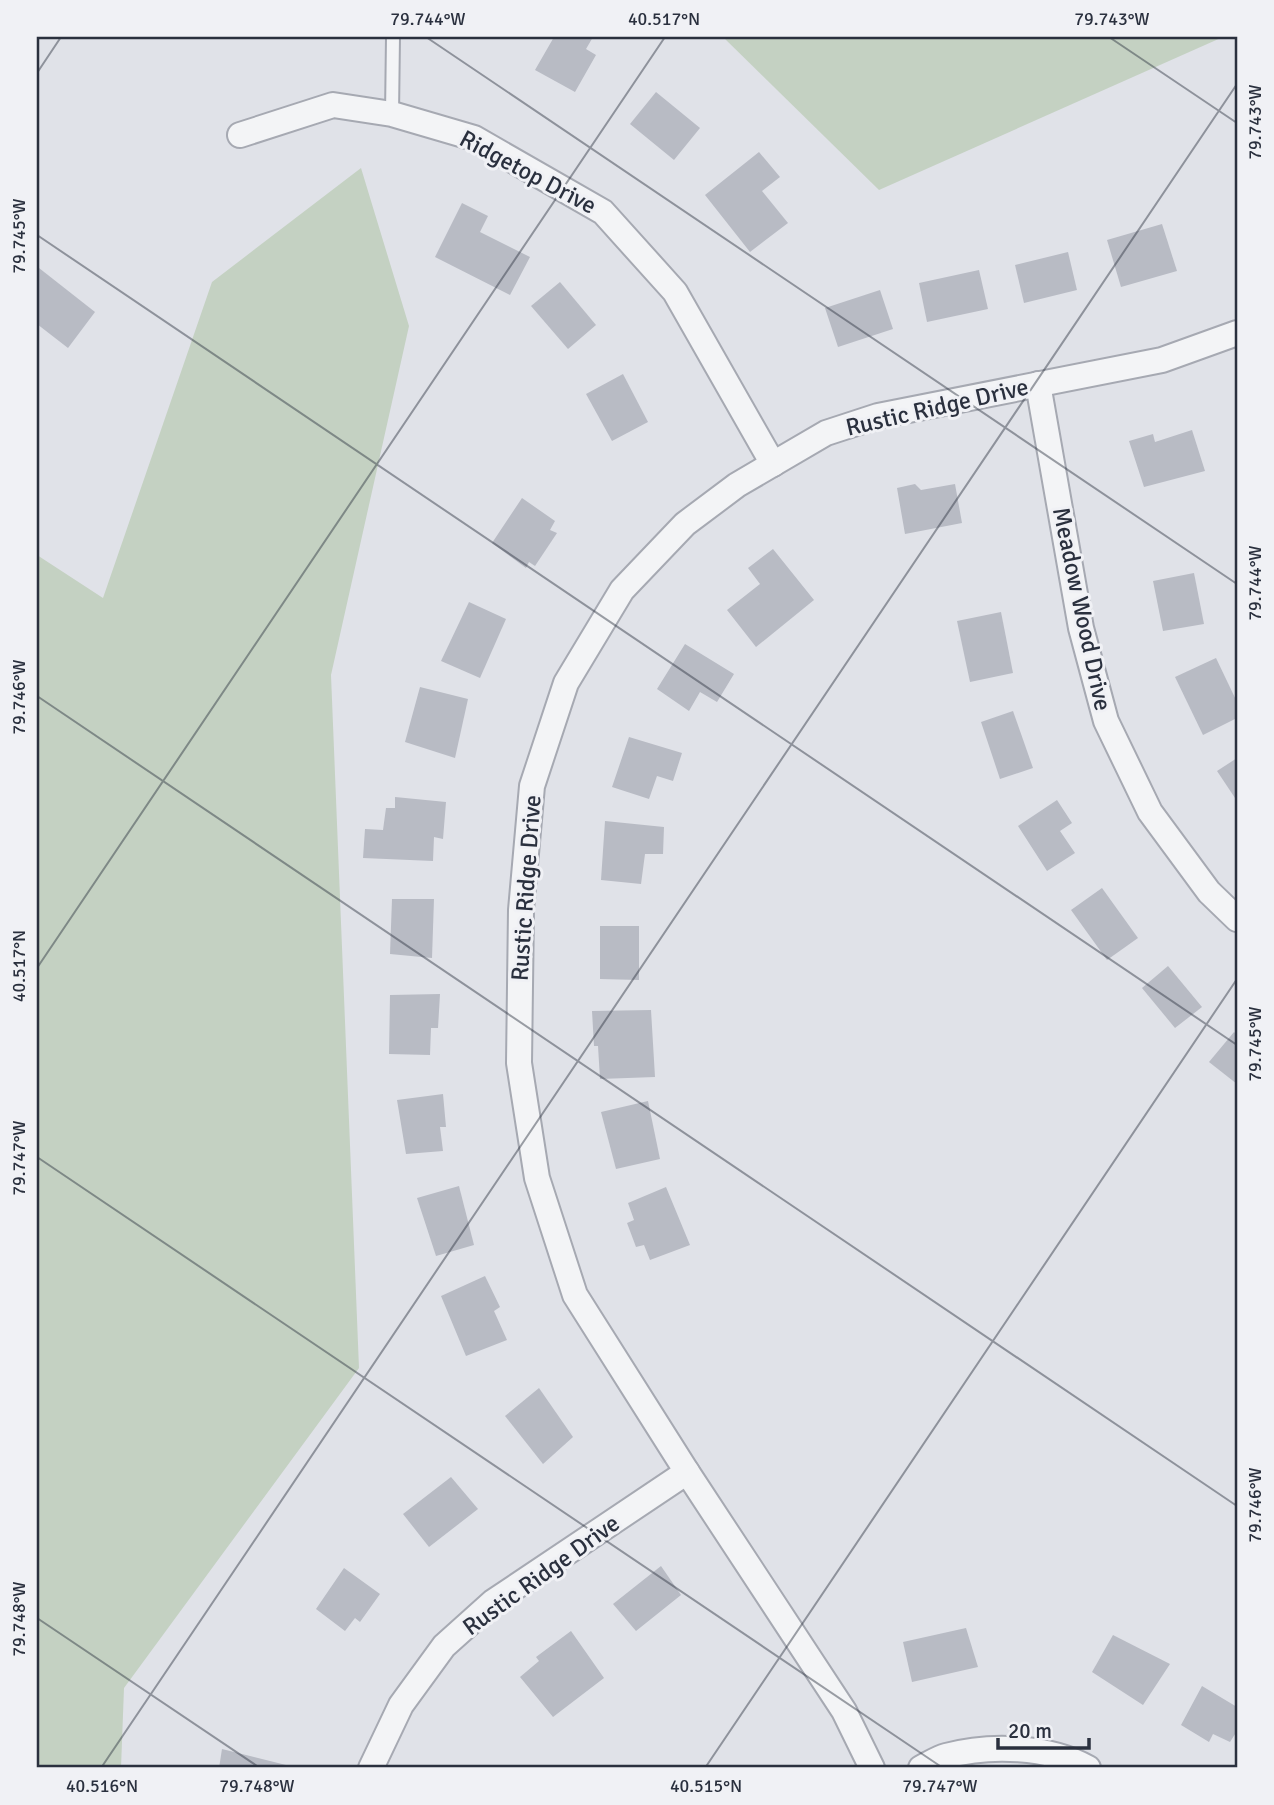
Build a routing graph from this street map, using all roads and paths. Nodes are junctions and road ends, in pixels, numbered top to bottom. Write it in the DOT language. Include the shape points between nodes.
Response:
graph roads {
  1 [pos="394,37"];
  2 [pos="392,114"];
  3 [pos="240,135"];
  4 [pos="1237,332"];
  5 [pos="1038,384"];
  6 [pos="773,464"];
  7 [pos="1237,919"];
  8 [pos="687,1472"];
  9 [pos="371,1768"];
  10 [pos="872,1768"];
  11 [pos="922,1768"];
  12 [pos="1088,1768"];
  1 -- 2 [label="lane"];
  2 -- 3 [label="street, Ridgetop Drive" via="333,105"];
  2 -- 6 [label="street, Ridgetop Drive" via="474,138 603,212 675,292"];
  4 -- 5 [label="street, Rustic Ridge Drive" via="1161,360"];
  5 -- 6 [label="street, Rustic Ridge Drive" via="878,416 826,433"];
  5 -- 7 [label="street, Meadow Wood Drive" via="1081,628 1106,721 1150,812 1209,892"];
  6 -- 8 [label="street, Rustic Ridge Drive" via="685,524 622,590 566,683 532,786 521,910 519,1063 537,1178 575,1295"];
  8 -- 9 [label="street, Rustic Ridge Drive" via="493,1602 444,1646 401,1705"];
  8 -- 10 [label="street, Rustic Ridge Drive" via="844,1711"];
  11 -- 12 [label="street" via="944,1756 988,1749 1026,1749"];
}
